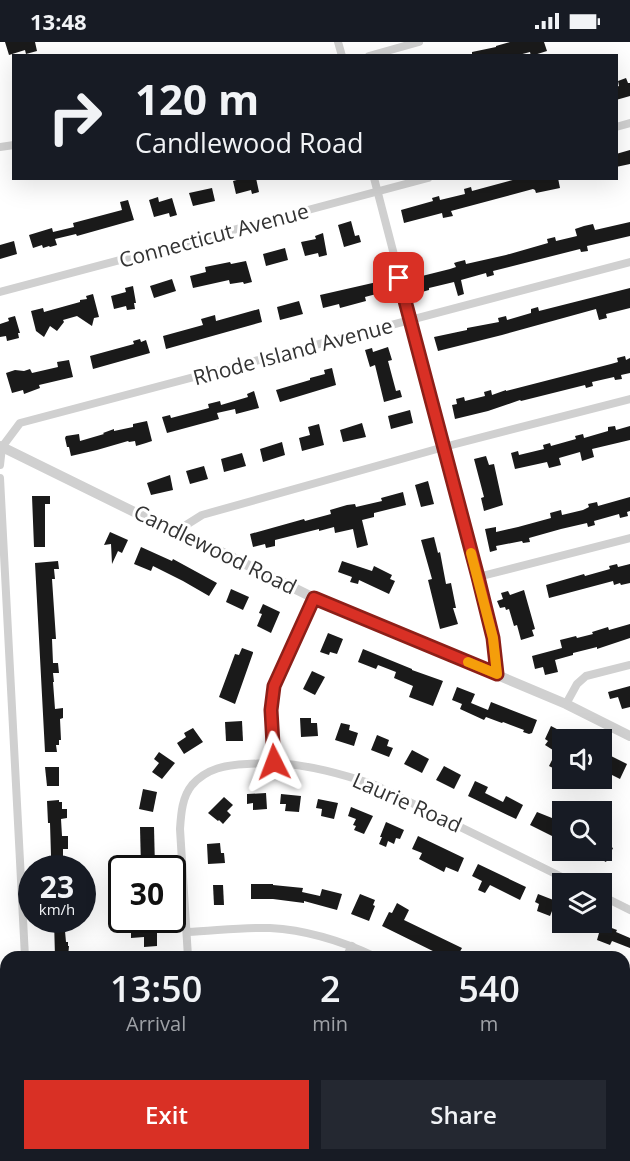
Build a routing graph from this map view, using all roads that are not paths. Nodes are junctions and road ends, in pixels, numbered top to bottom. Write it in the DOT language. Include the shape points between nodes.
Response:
graph roads {
  1 [pos="419,42"];
  2 [pos="376,54"];
  3 [pos="374,180"];
  4 [pos="421,180"];
  5 [pos="377,192"];
  6 [pos="630,262"];
  7 [pos="0,292"];
  8 [pos="410,321"];
  9 [pos="630,399"];
  10 [pos="1,446"];
  11 [pos="444,447"];
  12 [pos="0,465"];
  13 [pos="0,478"];
  14 [pos="175,532"];
  15 [pos="630,538"];
  16 [pos="478,577"];
  17 [pos="314,598"];
  18 [pos="630,665"];
  19 [pos="497,674"];
  20 [pos="566,704"];
  21 [pos="630,736"];
  22 [pos="274,762"];
  23 [pos="554,873"];
  24 [pos="612,901"];
  25 [pos="630,910"];
  26 [pos="187,932"];
  27 [pos="352,946"];
  28 [pos="25,951"];
  29 [pos="188,951"];
  30 [pos="349,951"];
  31 [pos="363,951"];
  1 -- 2 [label="street"];
  3 -- 5 [label="street"];
  4 -- 5 [label="street, Connecticut Avenue"];
  5 -- 7 [label="street, Connecticut Avenue"];
  5 -- 8 [label="street"];
  6 -- 8 [label="street, Rhode Island Avenue"];
  8 -- 10 [label="street, Rhode Island Avenue" via="20,423"];
  8 -- 11 [label="street"];
  9 -- 11 [label="street"];
  10 -- 12 [label="street"];
  10 -- 14 [label="street, Candlewood Road"];
  11 -- 14 [label="street" via="202,514"];
  11 -- 16 [label="street"];
  13 -- 28 [label="street"];
  14 -- 17 [label="street, Candlewood Road"];
  15 -- 16 [label="street"];
  16 -- 19 [label="street"];
  17 -- 19 [label="street, Candlewood Road"];
  17 -- 22 [label="street" via="274,686"];
  18 -- 20 [label="street" via="586,676"];
  19 -- 20 [label="street, Candlewood Road"];
  20 -- 21 [label="street, Candlewood Road"];
  22 -- 23 [label="street, Laurie Road" via="314,767 375,785"];
  22 -- 26 [label="street, Laurie Road" via="210,770 191,786 181,809 180,829"];
  24 -- 25 [label="street"];
  26 -- 27 [label="street" via="269,928 303,932"];
  26 -- 29 [label="street, Laurie Road"];
  27 -- 30 [label="street"];
  27 -- 31 [label="street"];
}
